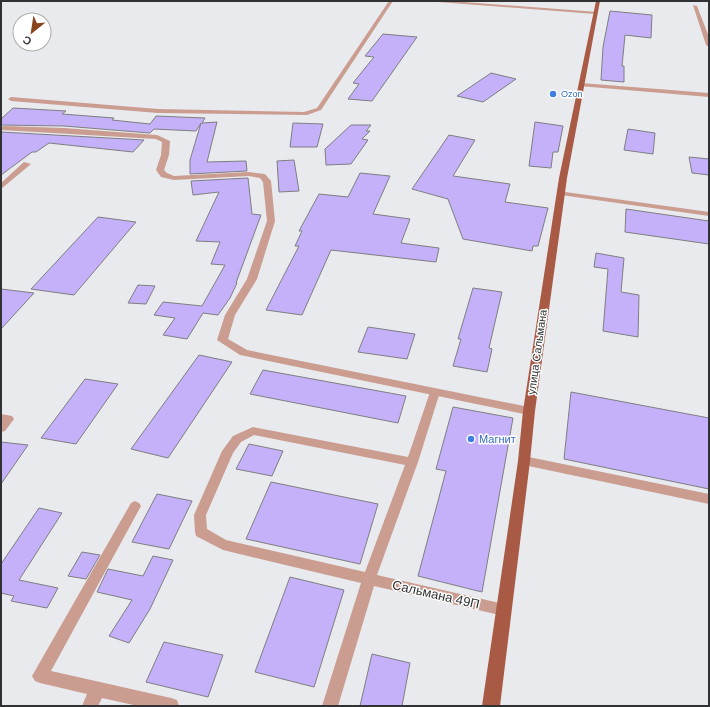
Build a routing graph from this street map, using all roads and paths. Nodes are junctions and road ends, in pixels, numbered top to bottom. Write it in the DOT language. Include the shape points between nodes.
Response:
graph roads {
  1 [pos="391,1"];
  2 [pos="427,1"];
  3 [pos="598,1"];
  4 [pos="479,3"];
  5 [pos="695,6"];
  6 [pos="595,12"];
  7 [pos="709,45"];
  8 [pos="581,85"];
  9 [pos="709,95"];
  10 [pos="11,100"];
  11 [pos="4,128"];
  12 [pos="27,164"];
  13 [pos="1,187"];
  14 [pos="561,193"];
  15 [pos="709,214"];
  16 [pos="435,392"];
  17 [pos="529,411"];
  18 [pos="1,418"];
  19 [pos="1,428"];
  20 [pos="524,461"];
  21 [pos="412,462"];
  22 [pos="709,499"];
  23 [pos="135,506"];
  24 [pos="369,579"];
  25 [pos="504,610"];
  26 [pos="98,689"];
  27 [pos="90,706"];
  28 [pos="171,706"];
  29 [pos="330,706"];
  30 [pos="491,706"];
  1 -- 10 [label="lane" via="319,109 305,114 158,111"];
  2 -- 4 [label="street"];
  3 -- 6 [label="main road, улица Сальмана"];
  4 -- 6 [label="street"];
  5 -- 7 [label="street"];
  6 -- 8 [label="main road, улица Сальмана"];
  8 -- 9 [label="street"];
  8 -- 14 [label="main road, улица Сальмана"];
  11 -- 16 [label="street" via="157,137 166,141 160,170 164,175 174,178 249,174 262,176 267,181 272,221 252,279 230,315 222,340 244,353"];
  12 -- 13 [label="street"];
  14 -- 15 [label="lane"];
  14 -- 17 [label="main road, улица Сальмана"];
  16 -- 17 [label="street"];
  16 -- 21 [label="lane"];
  17 -- 20 [label="main road, улица Сальмана"];
  18 -- 19 [label="lane" via="8,419"];
  20 -- 22 [label="street"];
  20 -- 25 [label="main road, улица Сальмана"];
  21 -- 24 [label="lane"];
  21 -- 24 [label="lane, Сальмана 49П" via="253,431 237,439 228,450 200,515 201,532 223,545"];
  23 -- 26 [label="lane" via="40,676"];
  24 -- 25 [label="lane, Сальмана 49П"];
  24 -- 29 [label="lane"];
  25 -- 30 [label="main road, улица Сальмана"];
  26 -- 27 [label="lane"];
  26 -- 28 [label="lane"];
}
